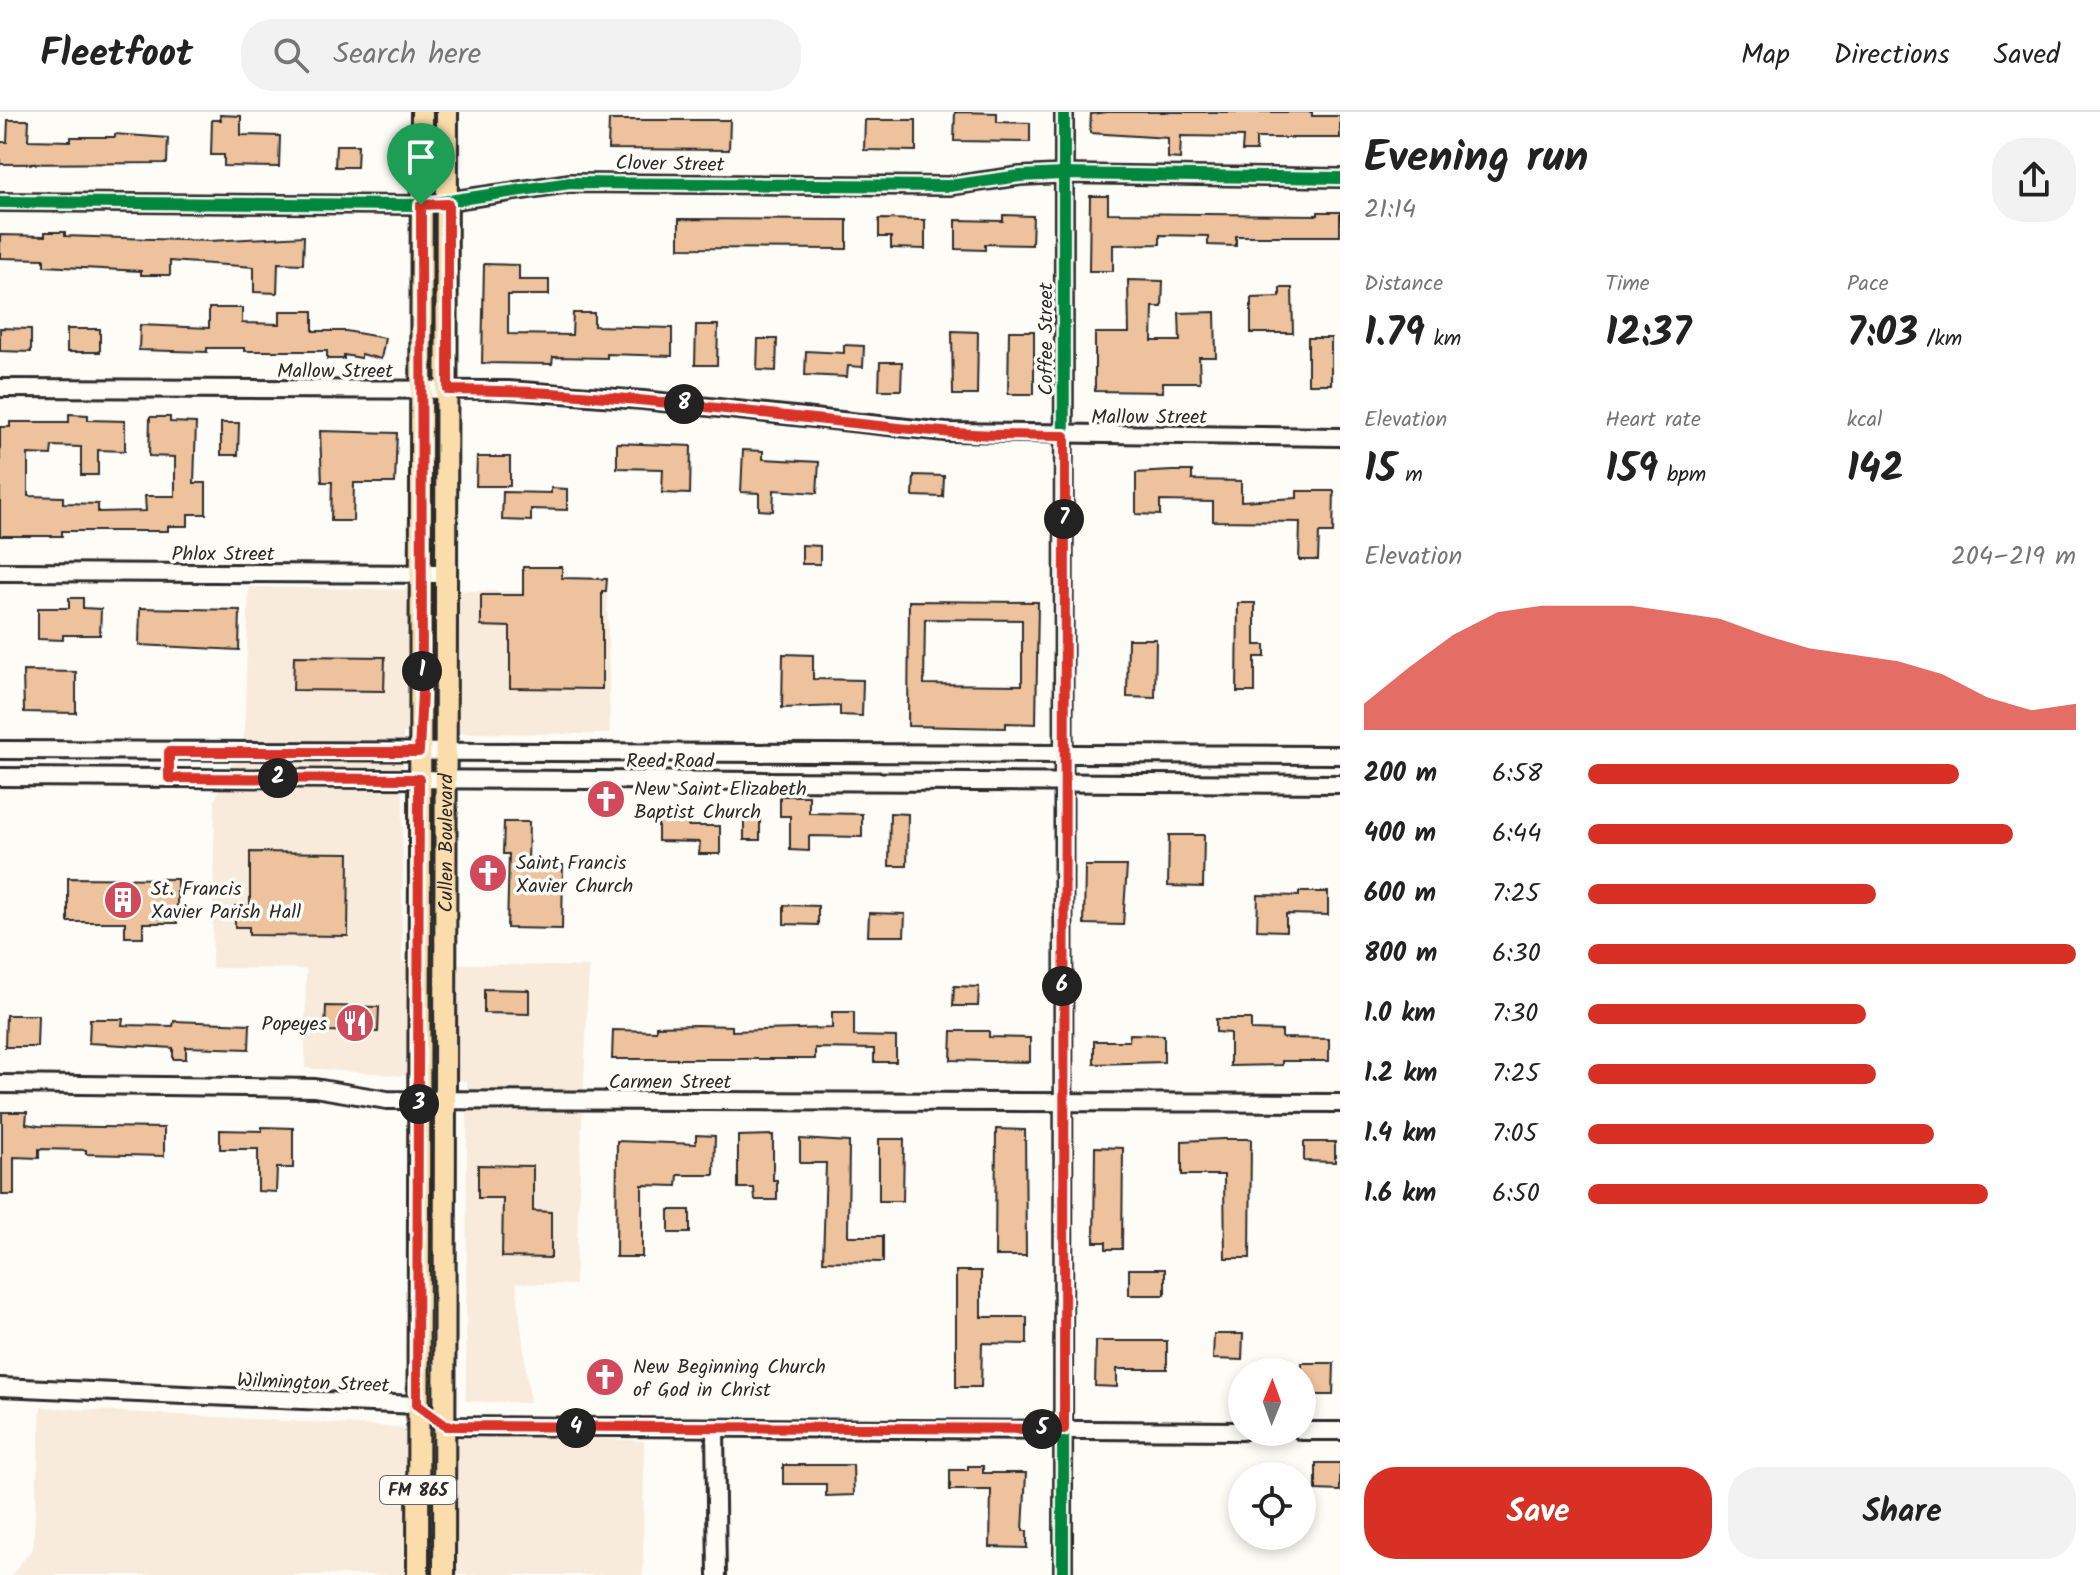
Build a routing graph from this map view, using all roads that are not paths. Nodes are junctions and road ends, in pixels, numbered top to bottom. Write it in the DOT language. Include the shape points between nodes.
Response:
graph roads {
  1 [pos="422,112"];
  2 [pos="447,112"];
  3 [pos="1064,112"];
  4 [pos="1062,174"];
  5 [pos="1340,178"];
  6 [pos="0,202"];
  7 [pos="448,204"];
  8 [pos="421,205"];
  9 [pos="0,388"];
  10 [pos="448,390"];
  11 [pos="419,391"];
  12 [pos="1065,436"];
  13 [pos="1340,437"];
  14 [pos="0,572"];
  15 [pos="421,573"];
  16 [pos="446,574"];
  17 [pos="0,750"];
  18 [pos="169,752"];
  19 [pos="419,752"];
  20 [pos="444,752"];
  21 [pos="696,754"];
  22 [pos="1062,754"];
  23 [pos="1340,755"];
  24 [pos="0,777"];
  25 [pos="169,778"];
  26 [pos="419,779"];
  27 [pos="445,779"];
  28 [pos="695,780"];
  29 [pos="1062,780"];
  30 [pos="1340,784"];
  31 [pos="0,1084"];
  32 [pos="419,1100"];
  33 [pos="447,1100"];
  34 [pos="1062,1102"];
  35 [pos="1340,1103"];
  36 [pos="0,1387"];
  37 [pos="417,1405"];
  38 [pos="446,1426"];
  39 [pos="715,1429"];
  40 [pos="1064,1429"];
  41 [pos="1228,1431"];
  42 [pos="1316,1431"];
  43 [pos="1340,1431"];
  44 [pos="418,1575"];
  45 [pos="444,1575"];
  46 [pos="717,1575"];
  47 [pos="1063,1575"];
  1 -- 8 [label="main road, Cullen Boulevard / FM 865"];
  2 -- 7 [label="main road, Cullen Boulevard / FM 865"];
  3 -- 4 [label="street, Coffee Street"];
  4 -- 5 [label="street, Clover Street"];
  4 -- 7 [label="street, Clover Street" via="949,186 570,183"];
  4 -- 12 [label="street, Coffee Street"];
  6 -- 8 [label="street, Clover Street"];
  7 -- 8 [label="street, Clover Street"];
  7 -- 10 [label="main road, Cullen Boulevard / FM 865"];
  8 -- 11 [label="main road, Cullen Boulevard / FM 865"];
  9 -- 11 [label="street, Mallow Street"];
  10 -- 11 [label="street, Mallow Street"];
  10 -- 12 [label="street, Mallow Street" via="643,400 945,432"];
  10 -- 16 [label="main road, Cullen Boulevard / FM 865"];
  11 -- 15 [label="main road, Cullen Boulevard / FM 865"];
  12 -- 13 [label="street, Mallow Street"];
  12 -- 22 [label="street, Coffee Street"];
  14 -- 15 [label="street, Phlox Street"];
  15 -- 16 [label="street, Phlox Street"];
  15 -- 19 [label="main road, Cullen Boulevard / FM 865"];
  16 -- 20 [label="main road, Cullen Boulevard / FM 865"];
  17 -- 18 [label="street, Reed Road"];
  18 -- 19 [label="street, Reed Road"];
  18 -- 25 [label="street"];
  19 -- 20 [label="street, Reed Road"];
  19 -- 26 [label="main road, Cullen Boulevard / FM 865"];
  20 -- 21 [label="street, Reed Road"];
  20 -- 27 [label="main road, Cullen Boulevard / FM 865"];
  21 -- 22 [label="street, Reed Road"];
  21 -- 28 [label="street"];
  22 -- 23 [label="street, Reed Road"];
  22 -- 29 [label="street, Coffee Street"];
  24 -- 25 [label="street, Reed Road"];
  25 -- 26 [label="street, Reed Road"];
  26 -- 27 [label="street, Reed Road"];
  26 -- 32 [label="main road, Cullen Boulevard / FM 865"];
  27 -- 28 [label="street, Reed Road"];
  27 -- 33 [label="main road, Cullen Boulevard / FM 865"];
  28 -- 29 [label="street, Reed Road"];
  29 -- 30 [label="street, Reed Road"];
  29 -- 34 [label="street, Coffee Street"];
  31 -- 32 [label="street, Carmen Street" via="315,1088"];
  32 -- 33 [label="street, Carmen Street"];
  32 -- 37 [label="main road, Cullen Boulevard / FM 865"];
  33 -- 34 [label="street, Carmen Street"];
  33 -- 38 [label="main road, Cullen Boulevard / FM 865"];
  34 -- 35 [label="street, Carmen Street"];
  34 -- 40 [label="street, Coffee Street"];
  36 -- 37 [label="street, Wilmington Street"];
  37 -- 38 [label="street, Wilmington Street"];
  37 -- 44 [label="main road, Cullen Boulevard / FM 865"];
  38 -- 39 [label="street"];
  38 -- 45 [label="main road, Cullen Boulevard / FM 865"];
  39 -- 40 [label="street"];
  39 -- 46 [label="street"];
  40 -- 41 [label="street"];
  40 -- 47 [label="street, Coffee Street"];
  42 -- 43 [label="street"];
}
